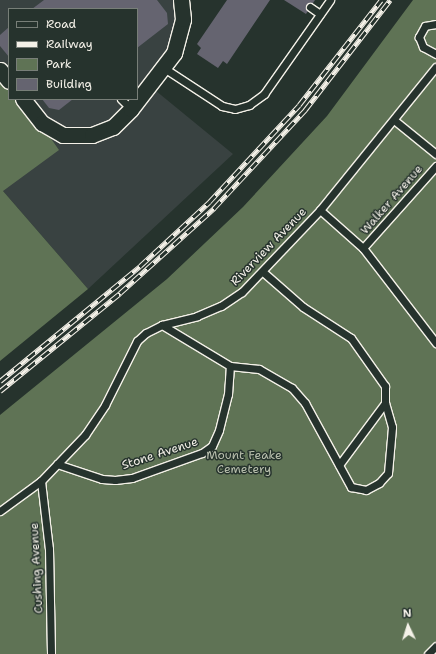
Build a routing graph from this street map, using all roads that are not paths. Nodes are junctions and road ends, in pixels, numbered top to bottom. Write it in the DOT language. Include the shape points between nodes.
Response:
graph roads {
  1 [pos="330,0"];
  2 [pos="182,2"];
  3 [pos="310,7"];
  4 [pos="320,14"];
  5 [pos="436,24"];
  6 [pos="436,54"];
  7 [pos="436,67"];
  8 [pos="164,68"];
  9 [pos="0,70"];
  10 [pos="8,80"];
  11 [pos="138,93"];
  12 [pos="24,100"];
  13 [pos="126,104"];
  14 [pos="394,120"];
  15 [pos="436,154"];
  16 [pos="436,166"];
  17 [pos="320,210"];
  18 [pos="363,248"];
  19 [pos="263,272"];
  20 [pos="162,325"];
  21 [pos="436,342"];
  22 [pos="230,366"];
  23 [pos="385,403"];
  24 [pos="57,464"];
  25 [pos="339,465"];
  26 [pos="41,481"];
  27 [pos="0,511"];
  28 [pos="436,646"];
  29 [pos="51,654"];
  30 [pos="428,654"];
  1 -- 4 [label="lane"];
  2 -- 8 [label="street" via="181,35 174,53"];
  3 -- 4 [label="lane"];
  4 -- 8 [label="lane" via="264,94 249,105 235,109 222,106"];
  5 -- 6 [label="lane" via="425,26 419,37 423,47"];
  7 -- 14 [label="lane, Riverview Avenue"];
  8 -- 11 [label="street"];
  9 -- 10 [label="street"];
  12 -- 13 [label="street" via="49,129 71,136 102,133 118,123"];
  14 -- 15 [label="lane"];
  14 -- 17 [label="lane, Riverview Avenue"];
  16 -- 18 [label="lane, Walker Avenue"];
  17 -- 18 [label="lane"];
  17 -- 19 [label="lane, Riverview Avenue"];
  18 -- 21 [label="lane"];
  19 -- 20 [label="lane, Riverview Avenue" via="242,292 221,306 197,316"];
  19 -- 23 [label="lane" via="303,307 350,338 383,381"];
  20 -- 22 [label="lane"];
  20 -- 24 [label="lane, Riverview Avenue" via="146,332 137,341 94,422"];
  22 -- 24 [label="lane, Stone Avenue" via="228,394 219,430 212,446 202,453 132,478 115,480 102,479"];
  22 -- 25 [label="lane" via="259,368 292,388 305,403"];
  23 -- 25 [label="lane"];
  23 -- 25 [label="lane" via="392,427 388,473 379,483 366,490 351,487"];
  24 -- 26 [label="lane, Riverview Avenue"];
  26 -- 27 [label="lane, Riverview Avenue"];
  26 -- 29 [label="lane, Cushing Avenue" via="49,549"];
  28 -- 30 [label="lane"];
}
